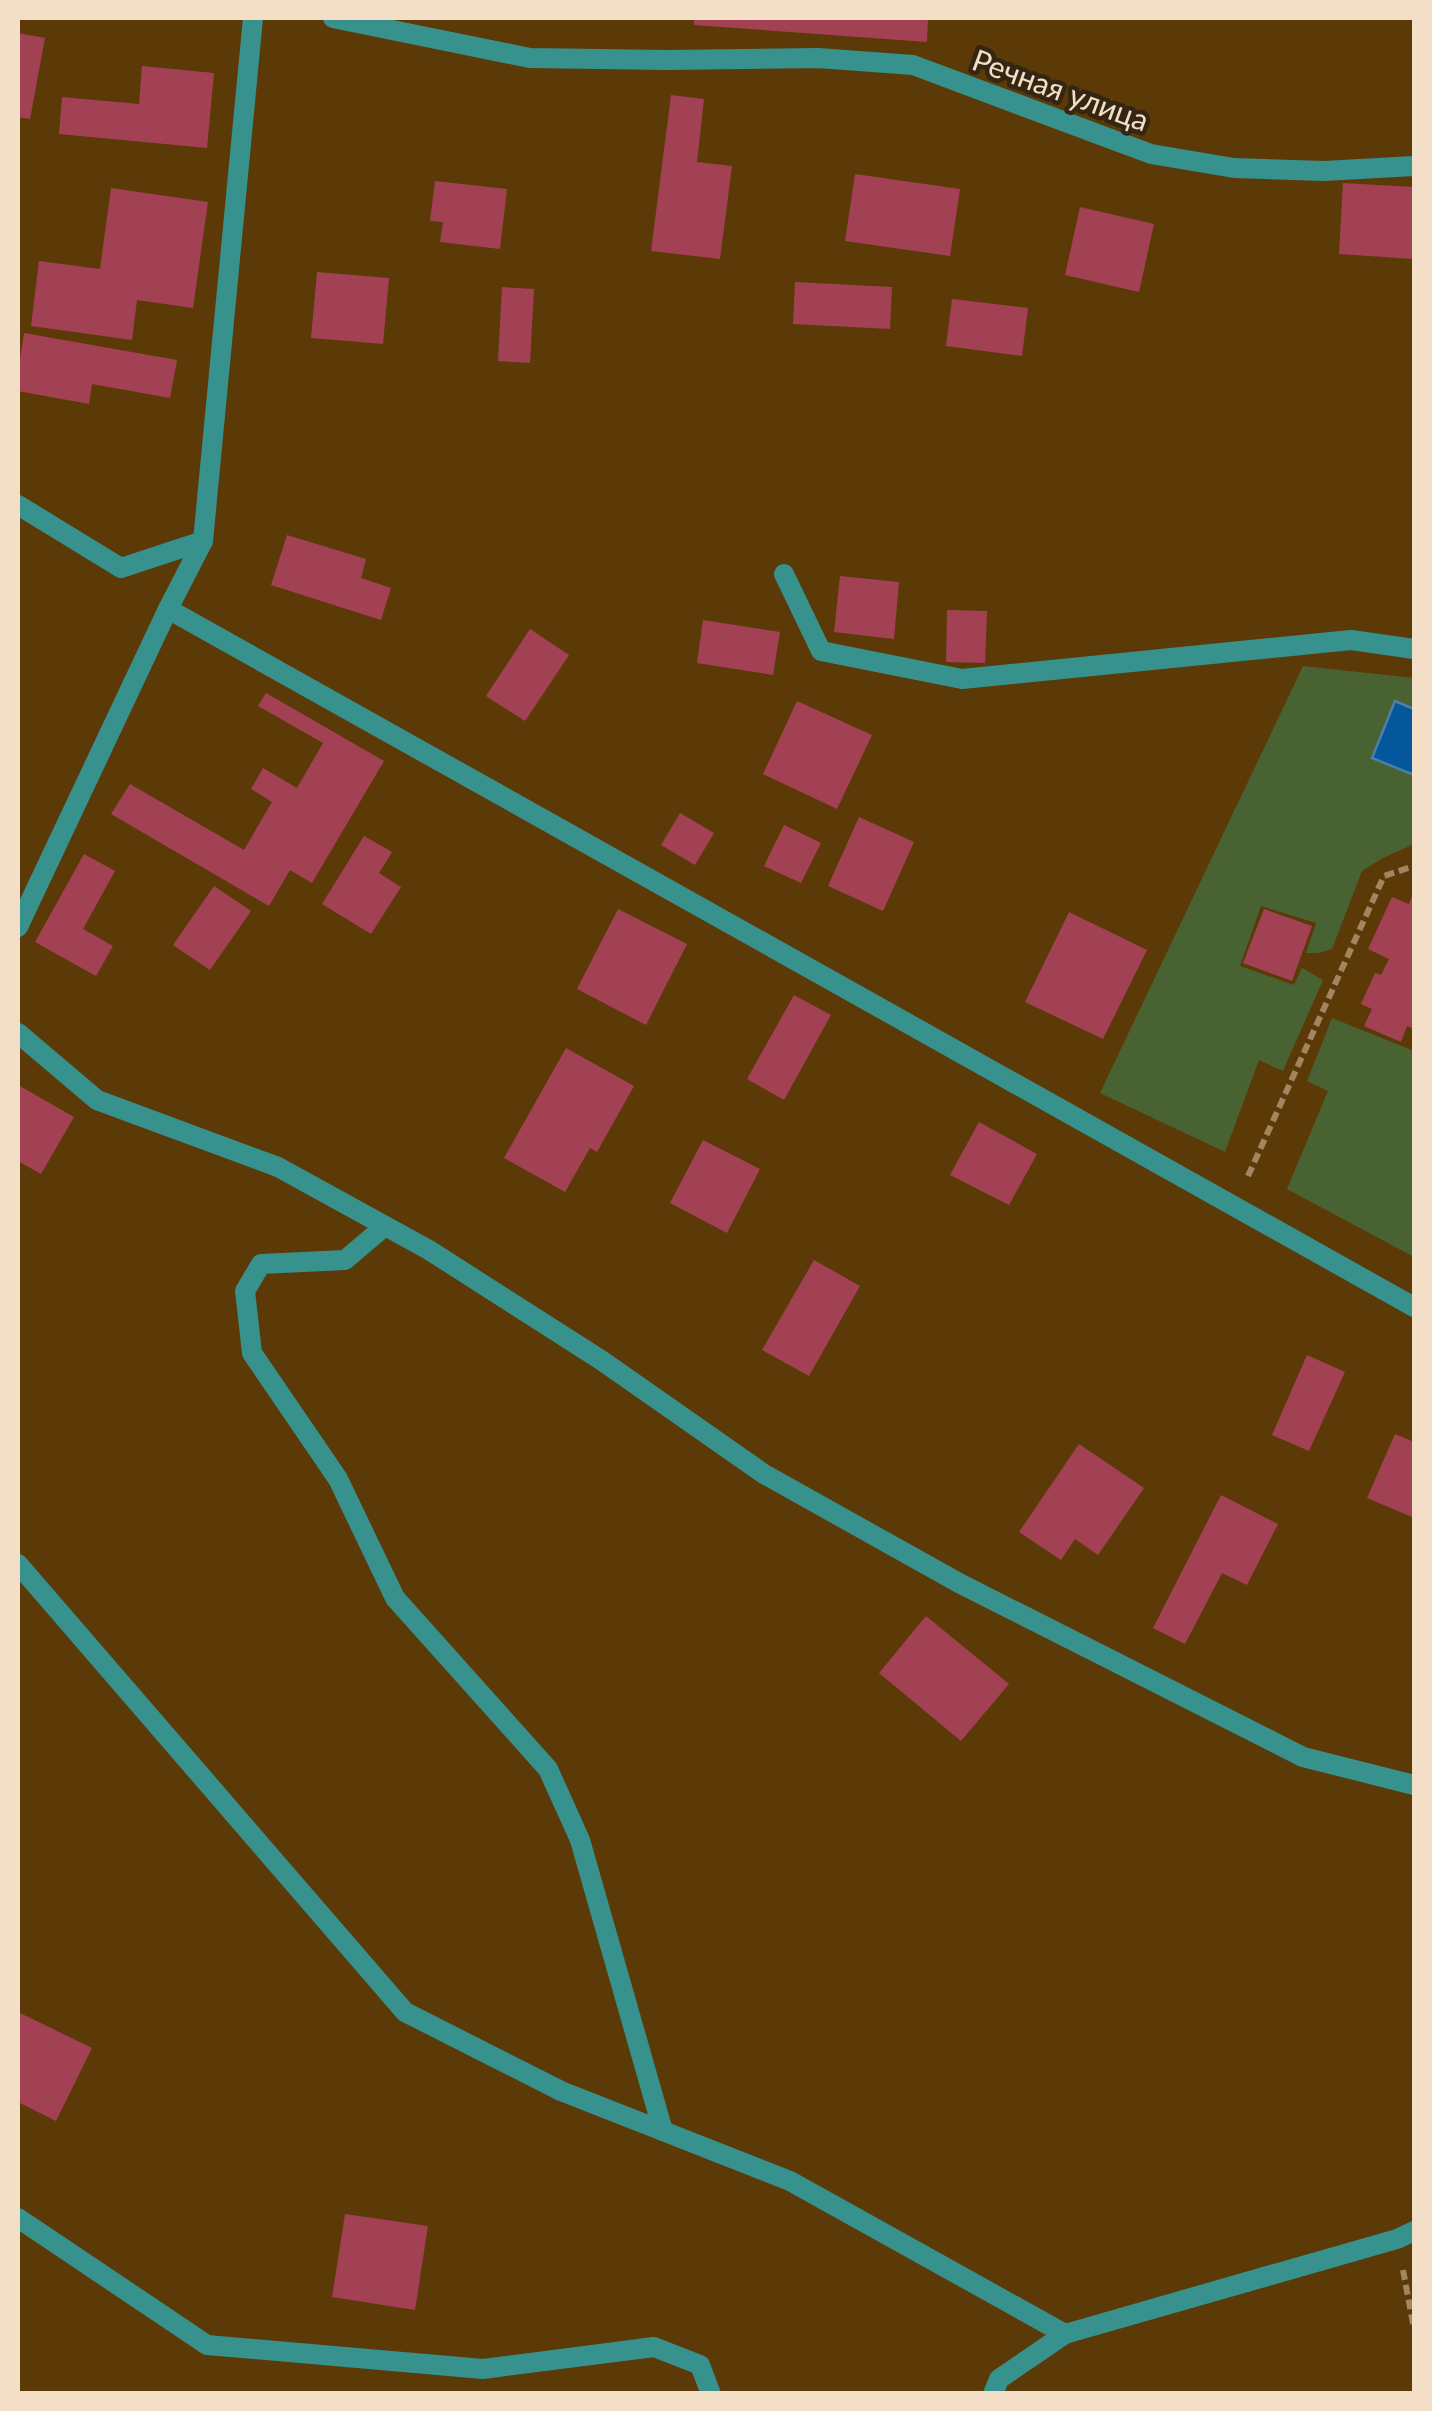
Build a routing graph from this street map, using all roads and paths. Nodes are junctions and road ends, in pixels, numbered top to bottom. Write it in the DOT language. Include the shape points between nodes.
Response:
graph roads {
  1 [pos="253,18"];
  2 [pos="333,18"];
  3 [pos="1414,166"];
  4 [pos="18,505"];
  5 [pos="204,541"];
  6 [pos="784,574"];
  7 [pos="168,608"];
  8 [pos="1414,649"];
  9 [pos="1414,866"];
  10 [pos="18,927"];
  11 [pos="18,1033"];
  12 [pos="1248,1176"];
  13 [pos="385,1226"];
  14 [pos="1414,1307"];
  15 [pos="18,1564"];
  16 [pos="1414,1785"];
  17 [pos="663,2132"];
  18 [pos="18,2218"];
  19 [pos="1406,2235"];
  20 [pos="1414,2330"];
  21 [pos="1065,2334"];
  22 [pos="711,2394"];
  23 [pos="993,2394"];
  1 -- 5 [label="street"];
  2 -- 3 [label="street, Речная улица" via="530,58 818,58 913,65 1151,154 1234,168"];
  4 -- 5 [label="street" via="121,568"];
  5 -- 7 [label="street"];
  6 -- 8 [label="street" via="821,651 962,679 1352,640"];
  7 -- 10 [label="street"];
  7 -- 14 [label="street"];
  9 -- 12 [label="path" via="1384,876"];
  11 -- 13 [label="street" via="97,1100 278,1166"];
  13 -- 16 [label="street" via="601,1360 764,1474 960,1583 1303,1757"];
  13 -- 17 [label="street" via="345,1260 262,1264 245,1291 252,1353 338,1478 396,1598 548,1770 580,1840"];
  15 -- 17 [label="street" via="405,2012 561,2091"];
  17 -- 21 [label="street" via="790,2181"];
  18 -- 22 [label="street" via="207,2345 483,2369 654,2347 700,2365"];
  19 -- 20 [label="path"];
  19 -- 21 [label="street"];
  21 -- 23 [label="street" via="999,2380"];
}
